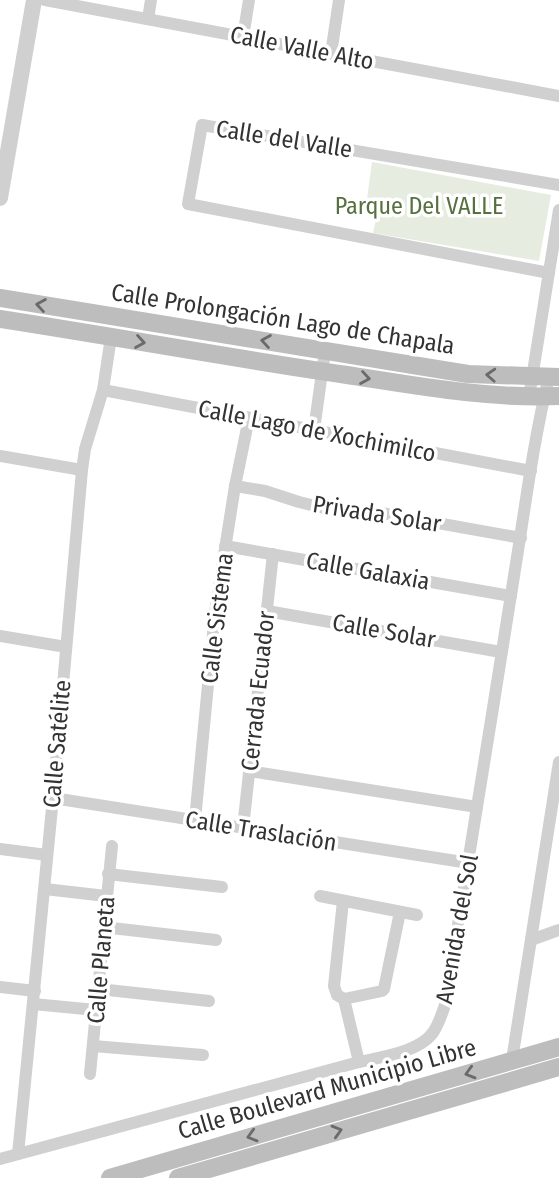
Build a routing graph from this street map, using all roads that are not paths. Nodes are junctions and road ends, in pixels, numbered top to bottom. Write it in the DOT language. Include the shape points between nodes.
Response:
graph roads {
  1 [pos="34,0"];
  2 [pos="45,0"];
  3 [pos="151,0"];
  4 [pos="249,0"];
  5 [pos="339,0"];
  6 [pos="148,19"];
  7 [pos="243,37"];
  8 [pos="331,54"];
  9 [pos="559,96"];
  10 [pos="559,185"];
  11 [pos="0,198"];
  12 [pos="559,210"];
  13 [pos="549,273"];
  14 [pos="0,298"];
  15 [pos="0,319"];
  16 [pos="111,337"];
  17 [pos="325,351"];
  18 [pos="323,372"];
  19 [pos="547,377"];
  20 [pos="103,390"];
  21 [pos="544,397"];
  22 [pos="249,418"];
  23 [pos="314,430"];
  24 [pos="0,457"];
  25 [pos="82,470"];
  26 [pos="531,471"];
  27 [pos="235,486"];
  28 [pos="521,538"];
  29 [pos="225,546"];
  30 [pos="273,554"];
  31 [pos="511,596"];
  32 [pos="267,611"];
  33 [pos="0,636"];
  34 [pos="66,647"];
  35 [pos="501,652"];
  36 [pos="559,762"];
  37 [pos="249,771"];
  38 [pos="53,798"];
  39 [pos="477,807"];
  40 [pos="195,820"];
  41 [pos="243,828"];
  42 [pos="559,842"];
  43 [pos="112,846"];
  44 [pos="546,846"];
  45 [pos="0,849"];
  46 [pos="47,855"];
  47 [pos="469,863"];
  48 [pos="108,874"];
  49 [pos="222,887"];
  50 [pos="45,889"];
  51 [pos="106,896"];
  52 [pos="320,896"];
  53 [pos="343,901"];
  54 [pos="400,912"];
  55 [pos="417,915"];
  56 [pos="103,928"];
  57 [pos="559,930"];
  58 [pos="216,940"];
  59 [pos="531,940"];
  60 [pos="0,988"];
  61 [pos="99,989"];
  62 [pos="34,997"];
  63 [pos="344,999"];
  64 [pos="209,1001"];
  65 [pos="96,1010"];
  66 [pos="93,1046"];
  67 [pos="559,1047"];
  68 [pos="203,1055"];
  69 [pos="512,1060"];
  70 [pos="359,1062"];
  71 [pos="559,1067"];
  72 [pos="90,1074"];
  73 [pos="18,1154"];
  74 [pos="0,1159"];
  75 [pos="110,1178"];
  76 [pos="178,1178"];
  1 -- 11 [label="street"];
  2 -- 6 [label="street, Calle Valle Alto"];
  3 -- 6 [label="street"];
  4 -- 7 [label="street"];
  5 -- 8 [label="street"];
  6 -- 7 [label="street, Calle Valle Alto"];
  7 -- 8 [label="street, Calle Valle Alto"];
  8 -- 9 [label="street, Calle Valle Alto"];
  10 -- 13 [label="street, Calle del Valle" via="202,125 188,204"];
  12 -- 13 [label="street, Avenida del Sol"];
  13 -- 19 [label="street, Avenida del Sol"];
  17 -- 14 [label="main road, Calle Prolongación Lago de Chapala, one-way"];
  15 -- 16 [label="main road, Calle Prolongación Lago de Chapala"];
  16 -- 18 [label="main road, Calle Prolongación Lago de Chapala, one-way"];
  16 -- 20 [label="street, Calle Satélite"];
  17 -- 18 [label="street"];
  19 -- 17 [label="main road, Calle Prolongación Lago de Chapala, one-way" via="468,374"];
  18 -- 21 [label="main road, Calle Prolongación Lago de Chapala, one-way" via="471,394"];
  18 -- 23 [label="street"];
  19 -- 21 [label="street, Avenida del Sol"];
  20 -- 22 [label="street, Calle Lago de Xochimilco"];
  20 -- 25 [label="street, Calle Satélite"];
  21 -- 26 [label="street, Avenida del Sol"];
  22 -- 23 [label="street, Calle Lago de Xochimilco"];
  22 -- 27 [label="street, Calle Sistema"];
  23 -- 26 [label="street, Calle Lago de Xochimilco"];
  24 -- 25 [label="street"];
  25 -- 34 [label="street, Calle Satélite"];
  26 -- 28 [label="street, Avenida del Sol"];
  27 -- 28 [label="street, Privada Solar" via="328,509 376,512"];
  27 -- 29 [label="street, Calle Sistema"];
  28 -- 31 [label="street, Avenida del Sol"];
  29 -- 30 [label="street, Calle Galaxia"];
  29 -- 40 [label="street, Calle Sistema"];
  30 -- 31 [label="street, Calle Galaxia"];
  30 -- 32 [label="street, Cerrada Ecuador"];
  31 -- 35 [label="street, Avenida del Sol"];
  32 -- 35 [label="street, Calle Solar"];
  32 -- 37 [label="street, Cerrada Ecuador"];
  33 -- 34 [label="street"];
  34 -- 38 [label="street, Calle Satélite"];
  35 -- 39 [label="street, Avenida del Sol"];
  36 -- 44 [label="street"];
  37 -- 39 [label="street"];
  37 -- 41 [label="street, Cerrada Ecuador"];
  38 -- 40 [label="street, Calle Traslación"];
  38 -- 46 [label="street, Calle Satélite"];
  39 -- 47 [label="street, Avenida del Sol"];
  40 -- 41 [label="street, Calle Traslación"];
  41 -- 47 [label="street, Calle Traslación"];
  42 -- 44 [label="street"];
  43 -- 48 [label="street, Calle Planeta"];
  44 -- 59 [label="street"];
  45 -- 46 [label="street"];
  46 -- 50 [label="street, Calle Satélite"];
  47 -- 70 [label="street, Avenida del Sol" via="444,1005 433,1034 412,1048"];
  48 -- 49 [label="street"];
  48 -- 51 [label="street, Calle Planeta"];
  50 -- 51 [label="street"];
  50 -- 62 [label="street, Calle Satélite"];
  51 -- 56 [label="street, Calle Planeta"];
  52 -- 53 [label="street"];
  53 -- 54 [label="street"];
  53 -- 63 [label="street" via="334,986"];
  54 -- 55 [label="street"];
  54 -- 63 [label="street" via="384,989"];
  56 -- 58 [label="street"];
  56 -- 61 [label="street, Calle Planeta"];
  57 -- 59 [label="street"];
  59 -- 69 [label="street"];
  60 -- 62 [label="street"];
  61 -- 64 [label="street"];
  61 -- 65 [label="street, Calle Planeta"];
  62 -- 65 [label="street"];
  62 -- 73 [label="street, Calle Satélite"];
  63 -- 70 [label="street"];
  65 -- 66 [label="street, Calle Planeta"];
  66 -- 68 [label="street"];
  66 -- 72 [label="street, Calle Planeta"];
  67 -- 69 [label="main road, Calle Boulevard Municipio Libre"];
  69 -- 75 [label="main road, Calle Boulevard Municipio Libre, one-way"];
  70 -- 73 [label="street, Avenida del Sol"];
  76 -- 71 [label="main road, Calle Boulevard Municipio Libre, one-way"];
  73 -- 74 [label="street, Avenida del Sol"];
}
